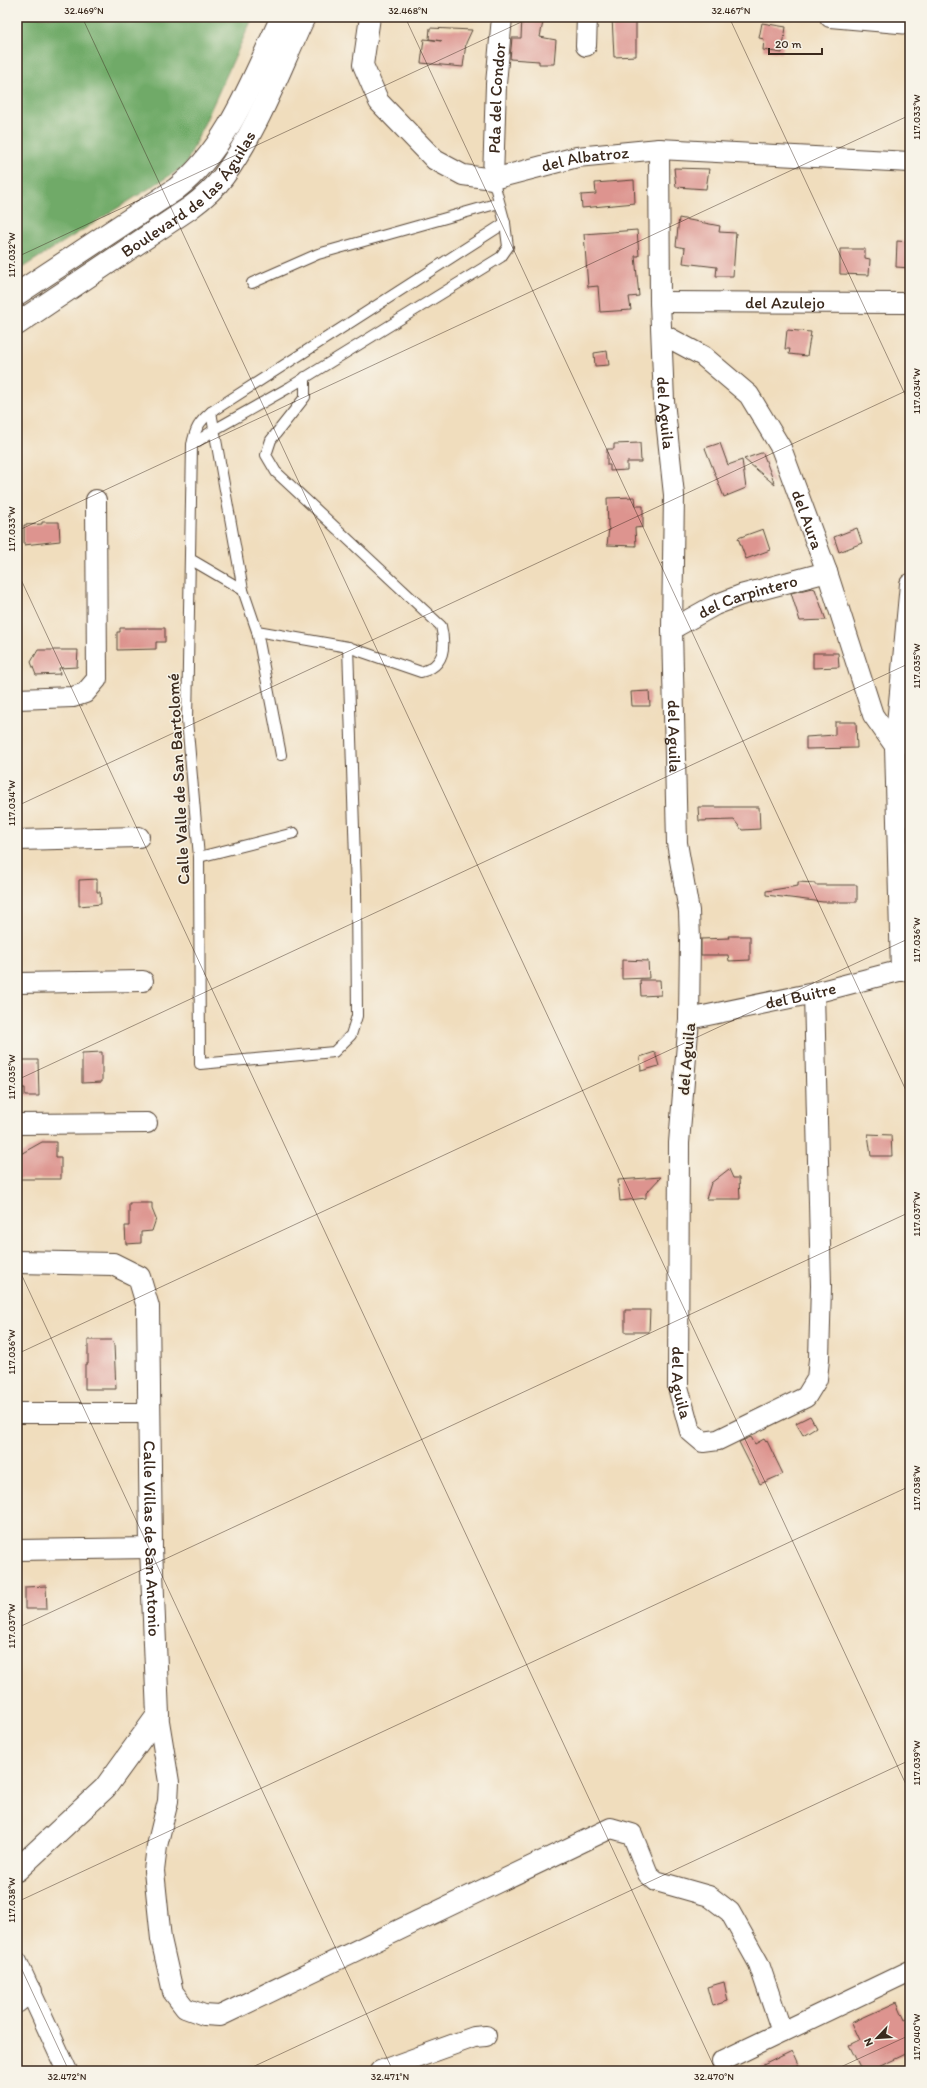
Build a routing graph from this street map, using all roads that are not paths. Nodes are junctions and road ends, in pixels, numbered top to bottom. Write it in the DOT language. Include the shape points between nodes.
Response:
graph roads {
  1 [pos="282,17"];
  2 [pos="304,17"];
  3 [pos="370,17"];
  4 [pos="502,17"];
  5 [pos="586,17"];
  6 [pos="830,17"];
  7 [pos="910,24"];
  8 [pos="586,46"];
  9 [pos="659,150"];
  10 [pos="910,162"];
  11 [pos="493,179"];
  12 [pos="499,203"];
  13 [pos="505,223"];
  14 [pos="252,283"];
  15 [pos="17,294"];
  16 [pos="660,302"];
  17 [pos="910,303"];
  18 [pos="17,324"];
  19 [pos="662,334"];
  20 [pos="305,377"];
  21 [pos="211,412"];
  22 [pos="214,430"];
  23 [pos="192,445"];
  24 [pos="96,500"];
  25 [pos="190,560"];
  26 [pos="827,572"];
  27 [pos="910,584"];
  28 [pos="243,590"];
  29 [pos="672,629"];
  30 [pos="257,631"];
  31 [pos="348,647"];
  32 [pos="17,699"];
  33 [pos="895,746"];
  34 [pos="281,755"];
  35 [pos="294,833"];
  36 [pos="139,837"];
  37 [pos="17,840"];
  38 [pos="199,857"];
  39 [pos="906,970"];
  40 [pos="143,981"];
  41 [pos="17,983"];
  42 [pos="814,993"];
  43 [pos="689,1019"];
  44 [pos="147,1123"];
  45 [pos="17,1124"];
  46 [pos="17,1262"];
  47 [pos="17,1412"];
  48 [pos="149,1412"];
  49 [pos="152,1548"];
  50 [pos="17,1550"];
  51 [pos="158,1715"];
  52 [pos="17,1870"];
  53 [pos="17,1962"];
  54 [pos="910,1972"];
  55 [pos="24,1997"];
  56 [pos="782,2032"];
  57 [pos="486,2036"];
  58 [pos="722,2061"];
  59 [pos="67,2071"];
  60 [pos="380,2071"];
  1 -- 15 [label="main road, Boulevard de las Águilas" via="231,122 193,176"];
  2 -- 18 [label="main road, Boulevard de las Águilas" via="249,135 222,177 207,194"];
  3 -- 11 [label="street, del Albatroz" via="363,65 379,102 435,160 462,176"];
  4 -- 11 [label="street, Pda del Condor" via="496,84"];
  5 -- 8 [label="street"];
  6 -- 7 [label="street"];
  9 -- 10 [label="street, del Albatroz"];
  9 -- 11 [label="street, del Albatroz" via="577,157"];
  9 -- 16 [label="street, del Aguila"];
  11 -- 12 [label="lane"];
  12 -- 13 [label="lane"];
  12 -- 14 [label="lane" via="318,254"];
  13 -- 20 [label="lane" via="508,247 501,257"];
  13 -- 21 [label="lane"];
  16 -- 17 [label="street, del Azulejo"];
  16 -- 19 [label="street, del Aguila"];
  19 -- 26 [label="street, del Aura" via="703,356 749,395 781,448"];
  19 -- 29 [label="street, del Aguila" via="664,401 674,495"];
  20 -- 22 [label="lane"];
  20 -- 31 [label="lane" via="305,397 271,440 266,455 276,472 442,626 445,643 439,662 431,670 421,672"];
  21 -- 22 [label="lane"];
  21 -- 23 [label="lane, Calle Valle de San Bartolomé" via="194,430"];
  22 -- 23 [label="lane"];
  22 -- 28 [label="lane"];
  23 -- 25 [label="lane, Calle Valle de San Bartolomé"];
  24 -- 32 [label="street" via="97,678 85,693 73,697"];
  25 -- 28 [label="lane"];
  25 -- 38 [label="lane, Calle Valle de San Bartolomé" via="187,720"];
  26 -- 29 [label="street, del Carpintero" via="742,595 715,605"];
  26 -- 33 [label="street, del Aura" via="873,716"];
  27 -- 33 [label="street"];
  28 -- 30 [label="lane"];
  29 -- 43 [label="street, del Aguila" via="677,843 689,911"];
  30 -- 31 [label="lane"];
  30 -- 34 [label="lane"];
  31 -- 38 [label="lane, Calle Valle de San Bartolomé" via="356,889 357,1016 351,1035 334,1052 200,1064"];
  33 -- 39 [label="street"];
  35 -- 38 [label="lane"];
  36 -- 37 [label="street"];
  39 -- 42 [label="street, del Buitre"];
  40 -- 41 [label="street"];
  42 -- 43 [label="street, del Buitre"];
  42 -- 43 [label="street, del Aguila" via="821,1286 817,1379 806,1397 718,1440 703,1442 690,1431 678,1387 679,1143"];
  44 -- 45 [label="street"];
  46 -- 48 [label="main road, Calle Villas de San Antonio" via="113,1264 139,1277 148,1307"];
  47 -- 48 [label="street"];
  48 -- 49 [label="main road, Calle Villas de San Antonio"];
  49 -- 50 [label="street"];
  49 -- 51 [label="main road, Calle Villas de San Antonio"];
  51 -- 52 [label="main road" via="105,1788"];
  51 -- 56 [label="street" via="169,1782 168,1801 154,1871 161,1939 173,1992 185,2008 204,2015 220,2016 611,1828 632,1834 648,1874 656,1881 709,1896 730,1912 759,1964"];
  53 -- 55 [label="street"];
  54 -- 56 [label="street"];
  55 -- 59 [label="street"];
  56 -- 58 [label="street"];
  57 -- 60 [label="street" via="474,2037"];
}
